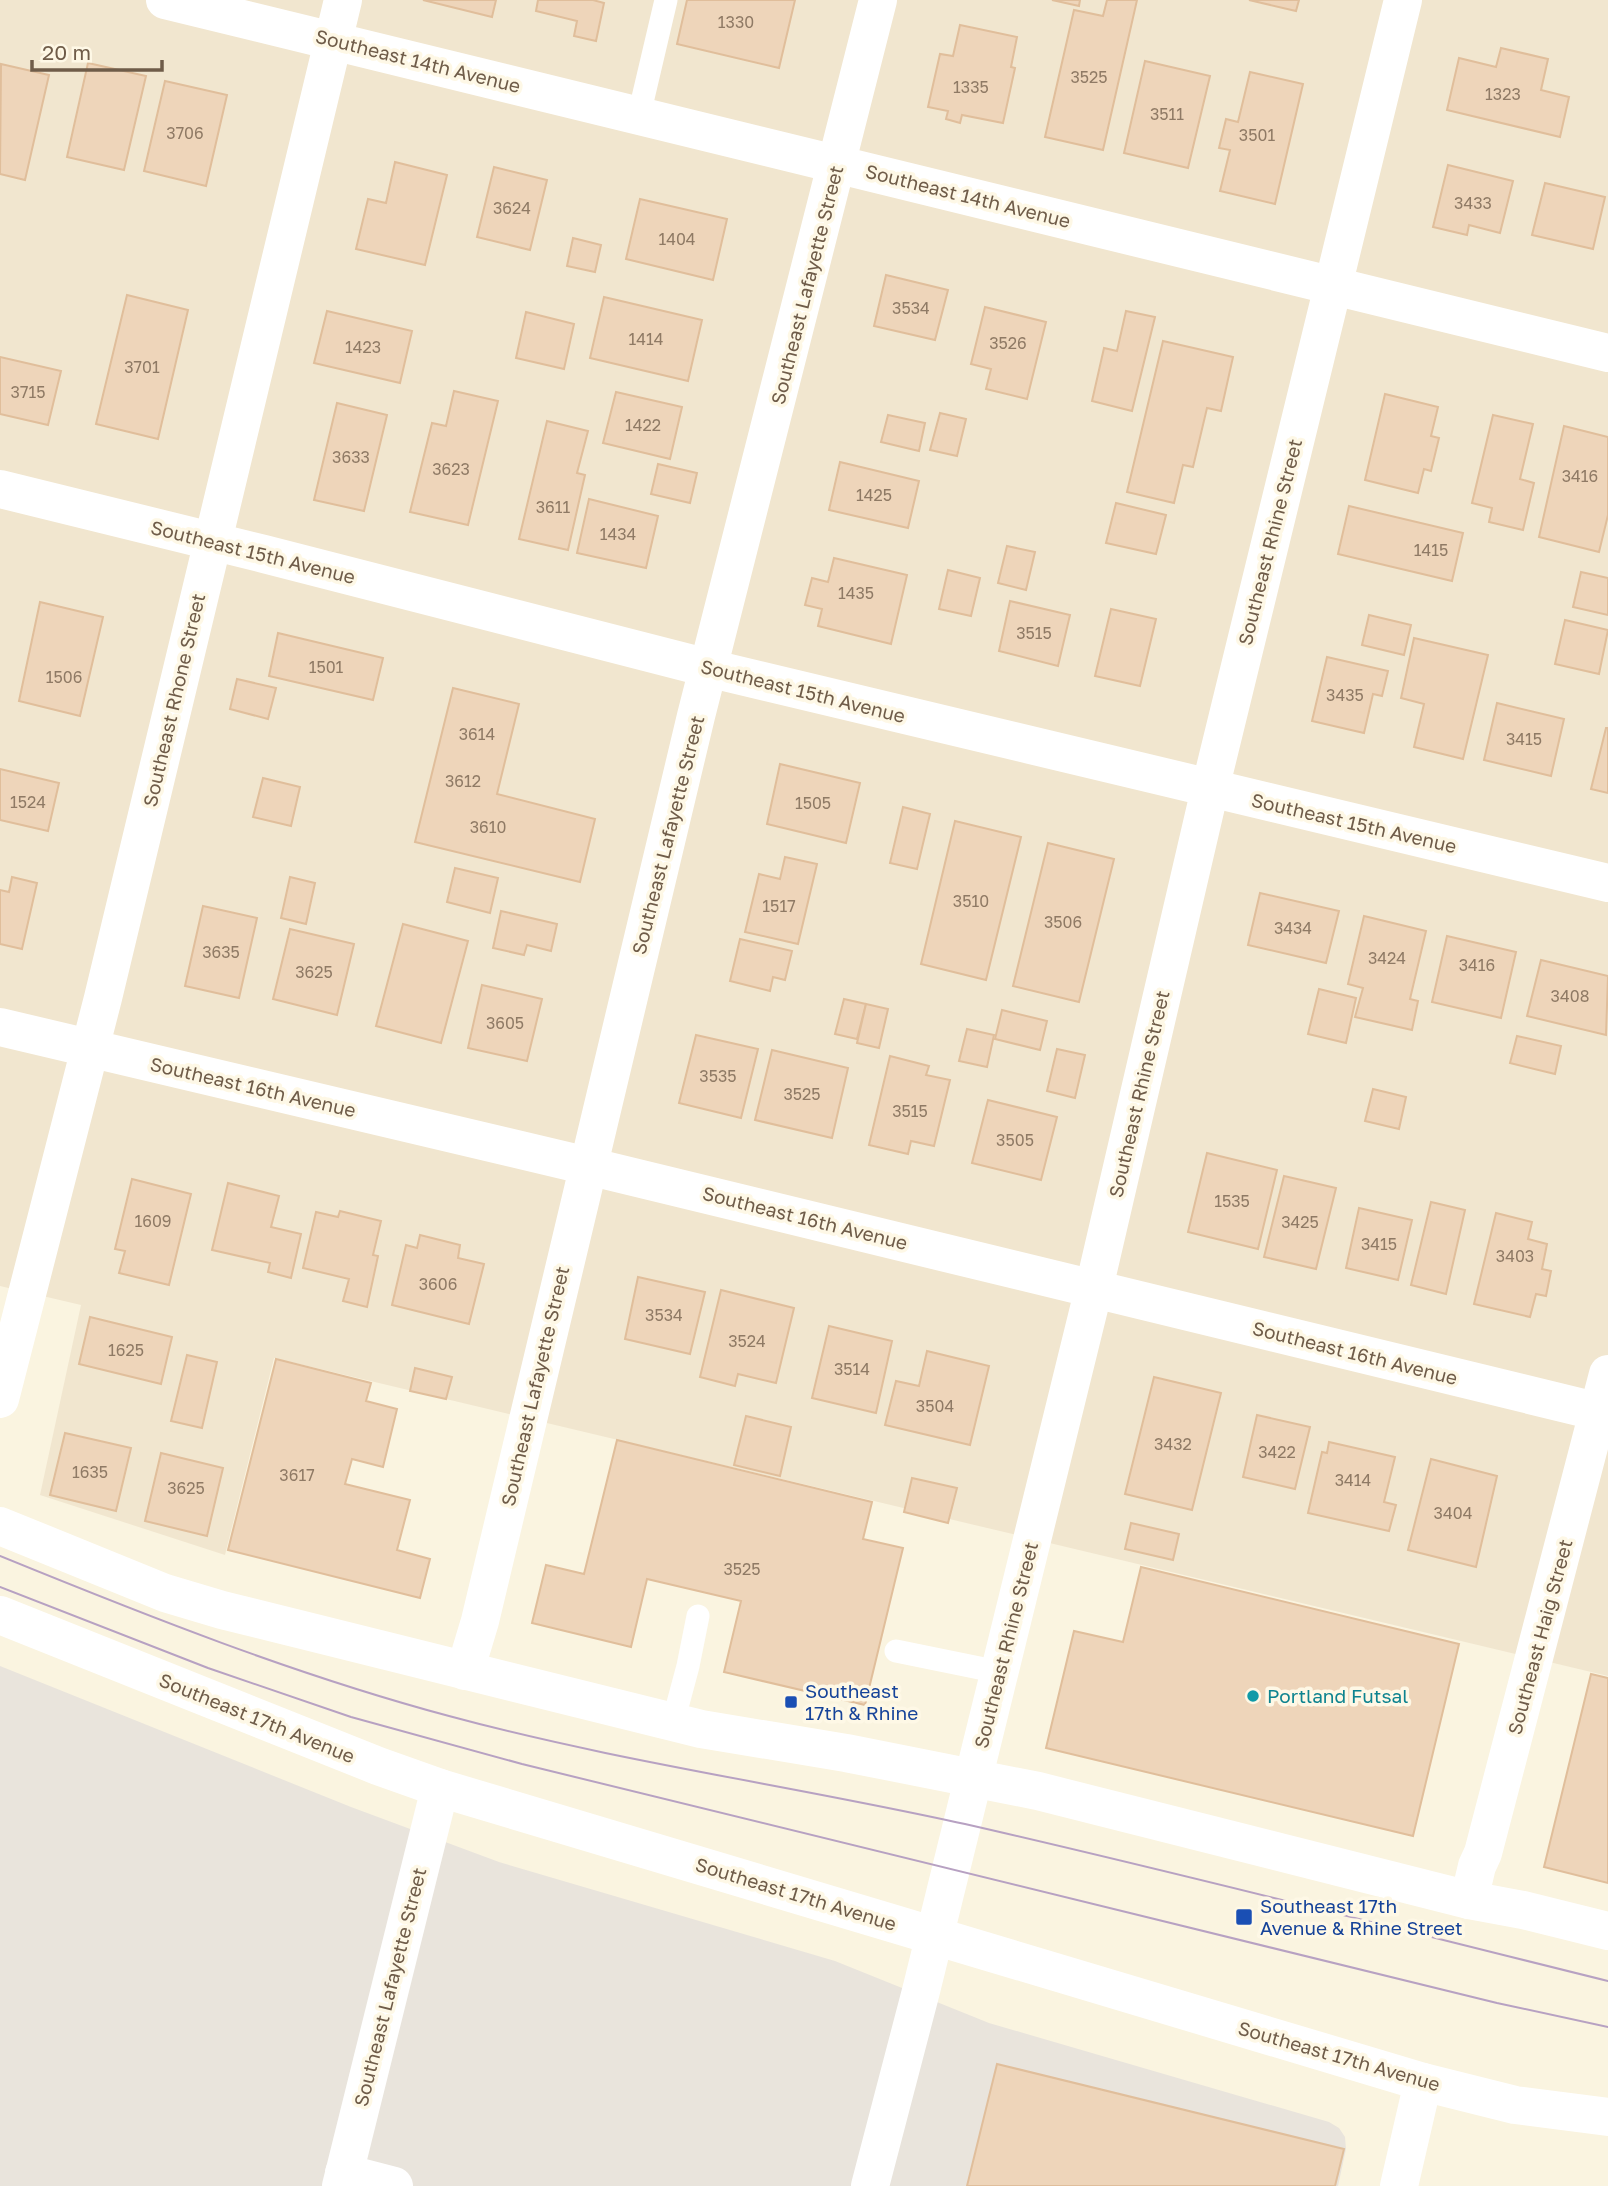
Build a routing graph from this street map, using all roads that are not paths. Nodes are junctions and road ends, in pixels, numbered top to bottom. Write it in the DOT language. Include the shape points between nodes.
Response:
graph roads {
  1 [pos="165,0"];
  2 [pos="343,0"];
  3 [pos="666,0"];
  4 [pos="878,0"];
  5 [pos="1404,0"];
  6 [pos="334,40"];
  7 [pos="639,115"];
  8 [pos="838,164"];
  9 [pos="1333,286"];
  10 [pos="1608,353"];
  11 [pos="0,489"];
  12 [pos="212,541"];
  13 [pos="708,668"];
  14 [pos="1210,789"];
  15 [pos="1608,883"];
  16 [pos="0,1027"];
  17 [pos="91,1049"];
  18 [pos="588,1166"];
  19 [pos="1094,1288"];
  20 [pos="1608,1374"];
  21 [pos="0,1399"];
  22 [pos="1604,1413"];
  23 [pos="0,1526"];
  24 [pos="0,1615"];
  25 [pos="698,1616"];
  26 [pos="896,1651"];
  27 [pos="465,1671"];
  28 [pos="999,1672"];
  29 [pos="673,1722"];
  30 [pos="973,1778"];
  31 [pos="440,1788"];
  32 [pos="1469,1900"];
  33 [pos="1608,1931"];
  34 [pos="934,1935"];
  35 [pos="1423,2082"];
  36 [pos="1608,2117"];
  37 [pos="343,2179"];
  38 [pos="394,2186"];
  39 [pos="870,2186"];
  40 [pos="1399,2186"];
  1 -- 6 [label="street, Southeast 14th Avenue"];
  2 -- 6 [label="street, Southeast Rhone Street"];
  3 -- 7 [label="lane"];
  4 -- 8 [label="street, Southeast Lafayette Street"];
  5 -- 9 [label="street, Southeast Rhine Street"];
  6 -- 7 [label="street, Southeast 14th Avenue"];
  6 -- 12 [label="street, Southeast Rhone Street"];
  7 -- 8 [label="street, Southeast 14th Avenue"];
  8 -- 9 [label="street, Southeast 14th Avenue"];
  8 -- 13 [label="street, Southeast Lafayette Street"];
  9 -- 10 [label="street, Southeast 14th Avenue"];
  9 -- 14 [label="street, Southeast Rhine Street"];
  11 -- 12 [label="street, Southeast 15th Avenue"];
  12 -- 13 [label="street, Southeast 15th Avenue"];
  12 -- 17 [label="street, Southeast Rhone Street"];
  13 -- 14 [label="street, Southeast 15th Avenue"];
  13 -- 18 [label="street, Southeast Lafayette Street"];
  14 -- 15 [label="street, Southeast 15th Avenue"];
  14 -- 19 [label="street, Southeast Rhine Street"];
  16 -- 17 [label="street, Southeast 16th Avenue"];
  17 -- 18 [label="street, Southeast 16th Avenue"];
  17 -- 21 [label="street, Southeast Rhone Street"];
  18 -- 19 [label="street, Southeast 16th Avenue"];
  18 -- 27 [label="street, Southeast Lafayette Street"];
  19 -- 22 [label="street, Southeast 16th Avenue"];
  19 -- 28 [label="street, Southeast Rhine Street"];
  20 -- 22 [label="street, Southeast Haig Street"];
  22 -- 32 [label="street, Southeast Haig Street"];
  23 -- 27 [label="street" via="199,1603"];
  24 -- 31 [label="street, Southeast 17th Avenue"];
  25 -- 29 [label="lane"];
  26 -- 28 [label="lane"];
  27 -- 29 [label="street"];
  28 -- 30 [label="street, Southeast Rhine Street"];
  29 -- 30 [label="street"];
  30 -- 32 [label="street"];
  30 -- 34 [label="street, Southeast Rhine Street"];
  31 -- 34 [label="street, Southeast 17th Avenue"];
  31 -- 37 [label="street, Southeast Lafayette Street"];
  32 -- 33 [label="street"];
  34 -- 35 [label="street, Southeast 17th Avenue"];
  34 -- 39 [label="street, Southeast Rhine Street"];
  35 -- 36 [label="street, Southeast 17th Avenue" via="1515,2105"];
  35 -- 40 [label="street"];
  37 -- 38 [label="street"];
}
